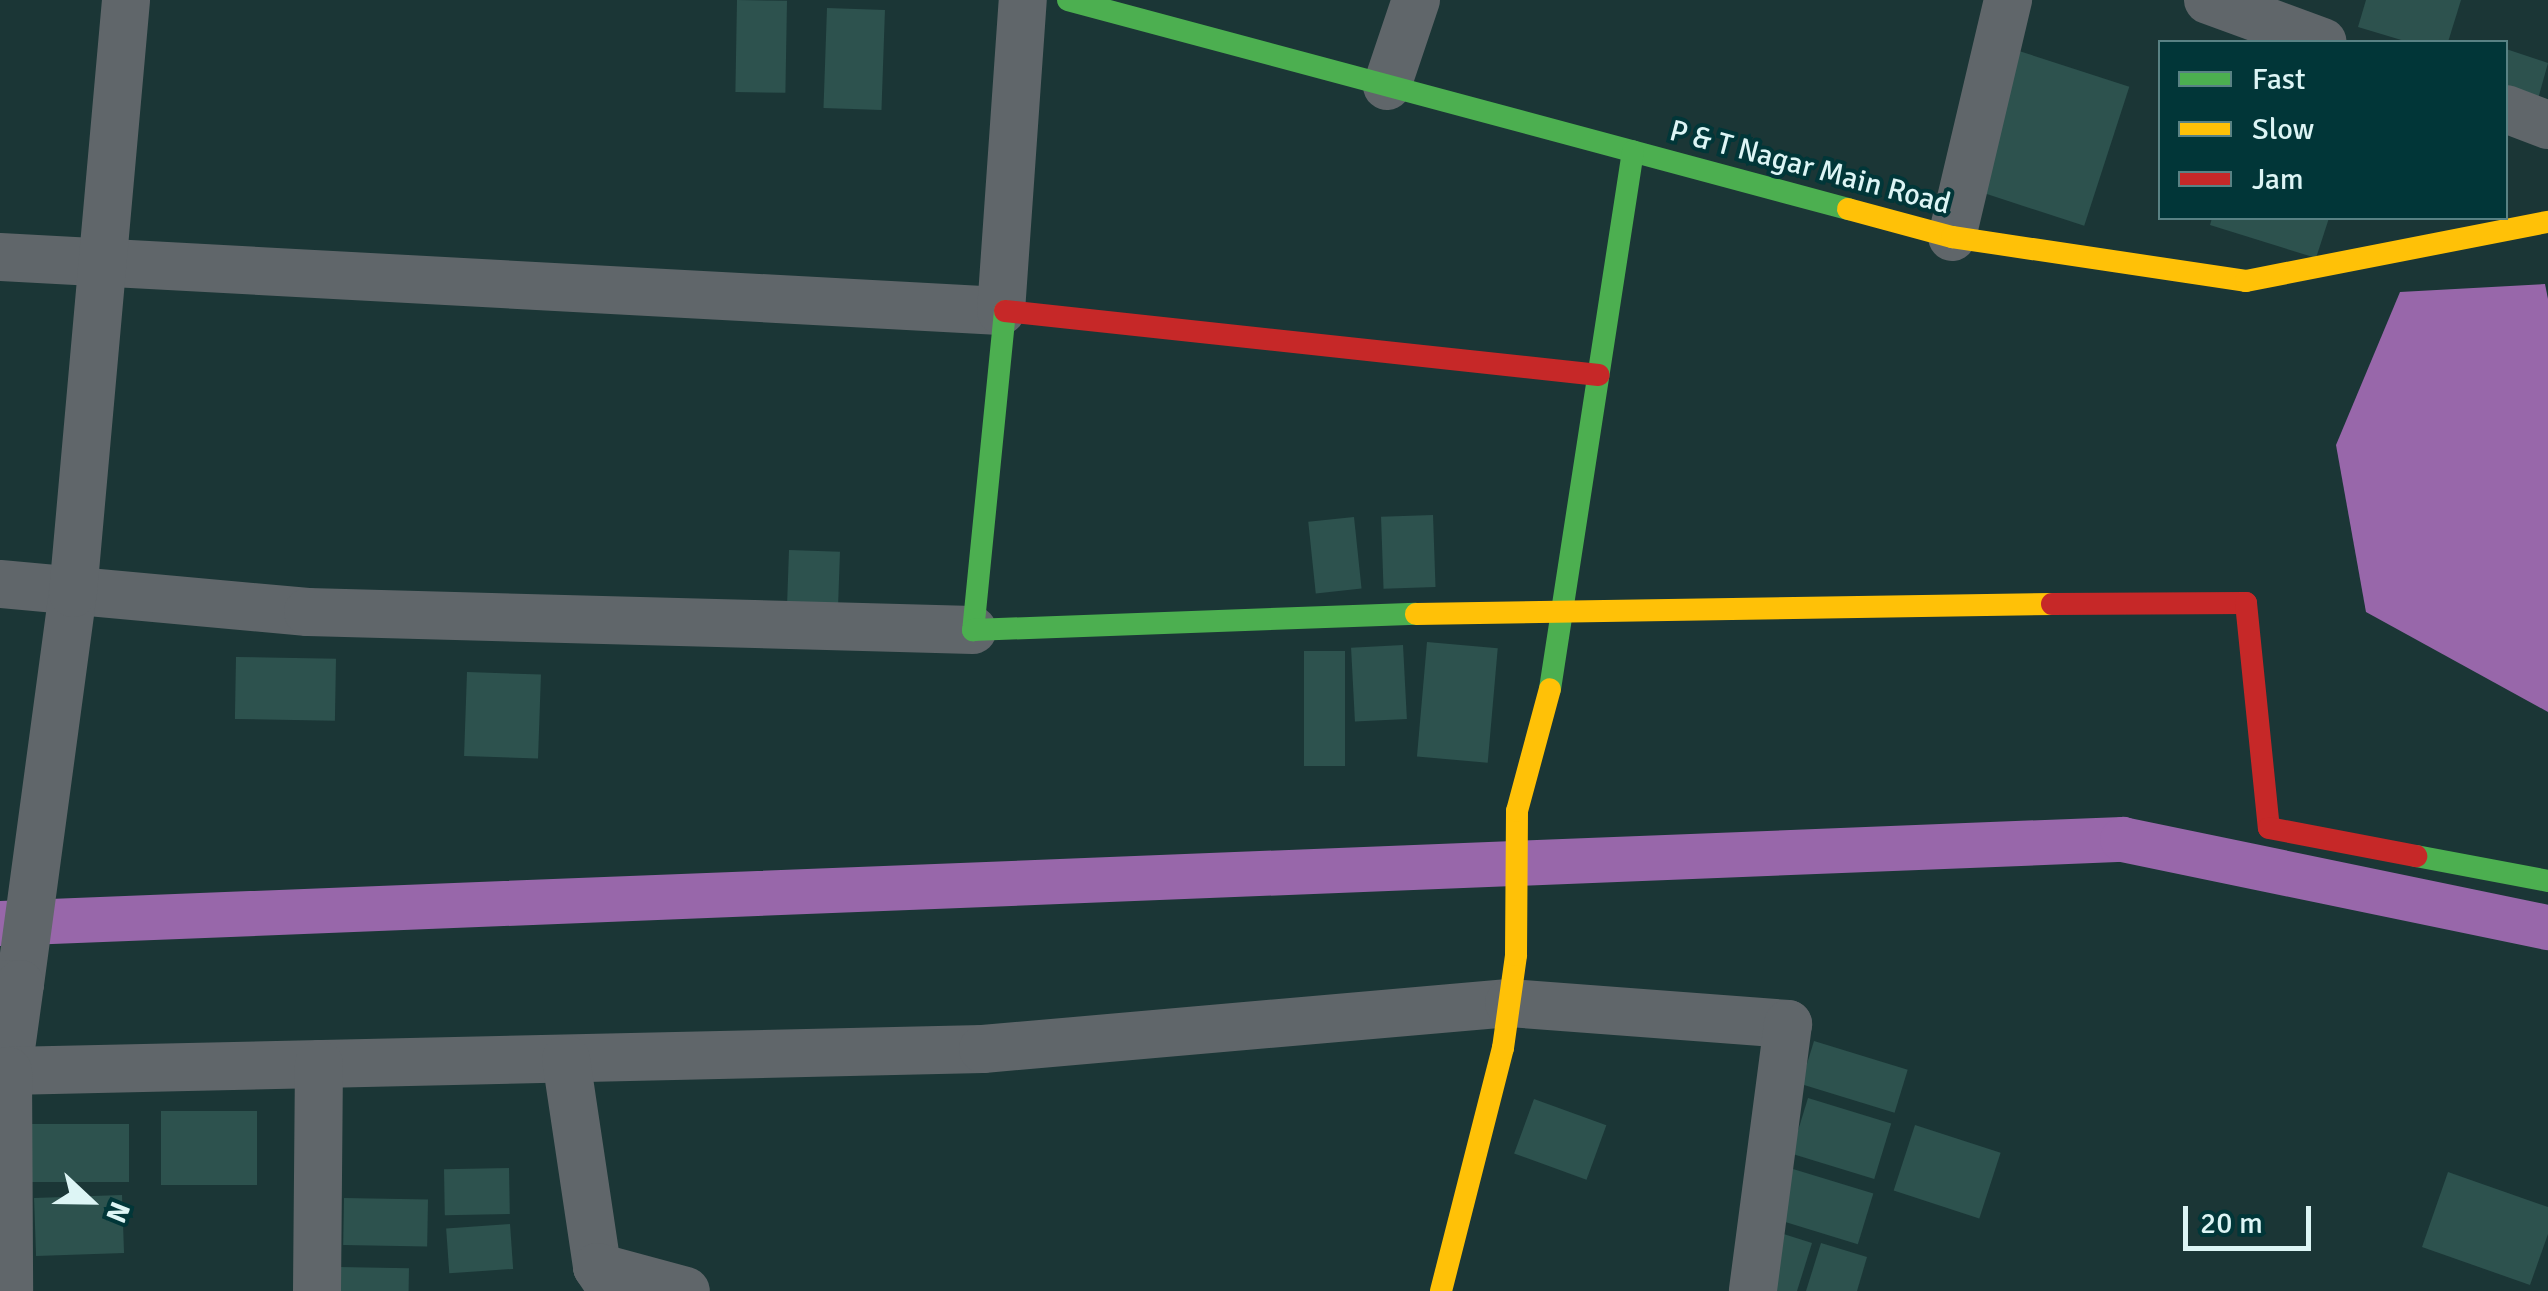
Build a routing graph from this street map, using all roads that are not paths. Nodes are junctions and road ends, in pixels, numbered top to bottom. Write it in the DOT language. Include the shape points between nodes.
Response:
graph roads {
  1 [pos="126,0"];
  2 [pos="1022,0"];
  3 [pos="1068,0"];
  4 [pos="1416,0"];
  5 [pos="2008,0"];
  6 [pos="2208,0"];
  7 [pos="1125,7"];
  8 [pos="2316,26"];
  9 [pos="1387,86"];
  10 [pos="2508,110"];
  11 [pos="2548,125"];
  12 [pos="1633,152"];
  13 [pos="2548,222"];
  14 [pos="1952,237"];
  15 [pos="0,257"];
  16 [pos="102,264"];
  17 [pos="1002,311"];
  18 [pos="1599,375"];
  19 [pos="0,584"];
  20 [pos="72,593"];
  21 [pos="1565,608"];
  22 [pos="973,630"];
  23 [pos="2548,881"];
  24 [pos="18,935"];
  25 [pos="1509,1004"];
  26 [pos="566,1058"];
  27 [pos="318,1064"];
  28 [pos="8,1072"];
  29 [pos="605,1279"];
  30 [pos="9,1291"];
  31 [pos="317,1291"];
  32 [pos="686,1291"];
  33 [pos="1441,1291"];
  34 [pos="1753,1291"];
  1 -- 16 [label="street"];
  2 -- 17 [label="street"];
  3 -- 7 [label="street, P & T Nagar Main Road"];
  4 -- 9 [label="street"];
  5 -- 14 [label="street"];
  6 -- 8 [label="street"];
  7 -- 9 [label="street, P & T Nagar Main Road"];
  9 -- 12 [label="street, P & T Nagar Main Road"];
  10 -- 11 [label="street"];
  12 -- 14 [label="street, P & T Nagar Main Road"];
  12 -- 18 [label="street"];
  13 -- 14 [label="street, P & T Nagar Main Road" via="2246,281"];
  15 -- 16 [label="street"];
  16 -- 17 [label="street"];
  16 -- 20 [label="street"];
  17 -- 18 [label="street"];
  17 -- 22 [label="street"];
  18 -- 21 [label="street"];
  19 -- 20 [label="street"];
  20 -- 22 [label="street" via="308,612"];
  20 -- 24 [label="street"];
  21 -- 22 [label="street"];
  21 -- 23 [label="street" via="2246,602 2269,828"];
  21 -- 25 [label="street" via="1517,811"];
  24 -- 28 [label="street"];
  25 -- 26 [label="street" via="983,1049"];
  25 -- 33 [label="street"];
  25 -- 34 [label="street" via="1788,1024"];
  26 -- 27 [label="street"];
  26 -- 29 [label="street"];
  27 -- 28 [label="street"];
  27 -- 31 [label="street"];
  28 -- 30 [label="street"];
  29 -- 32 [label="street"];
}
